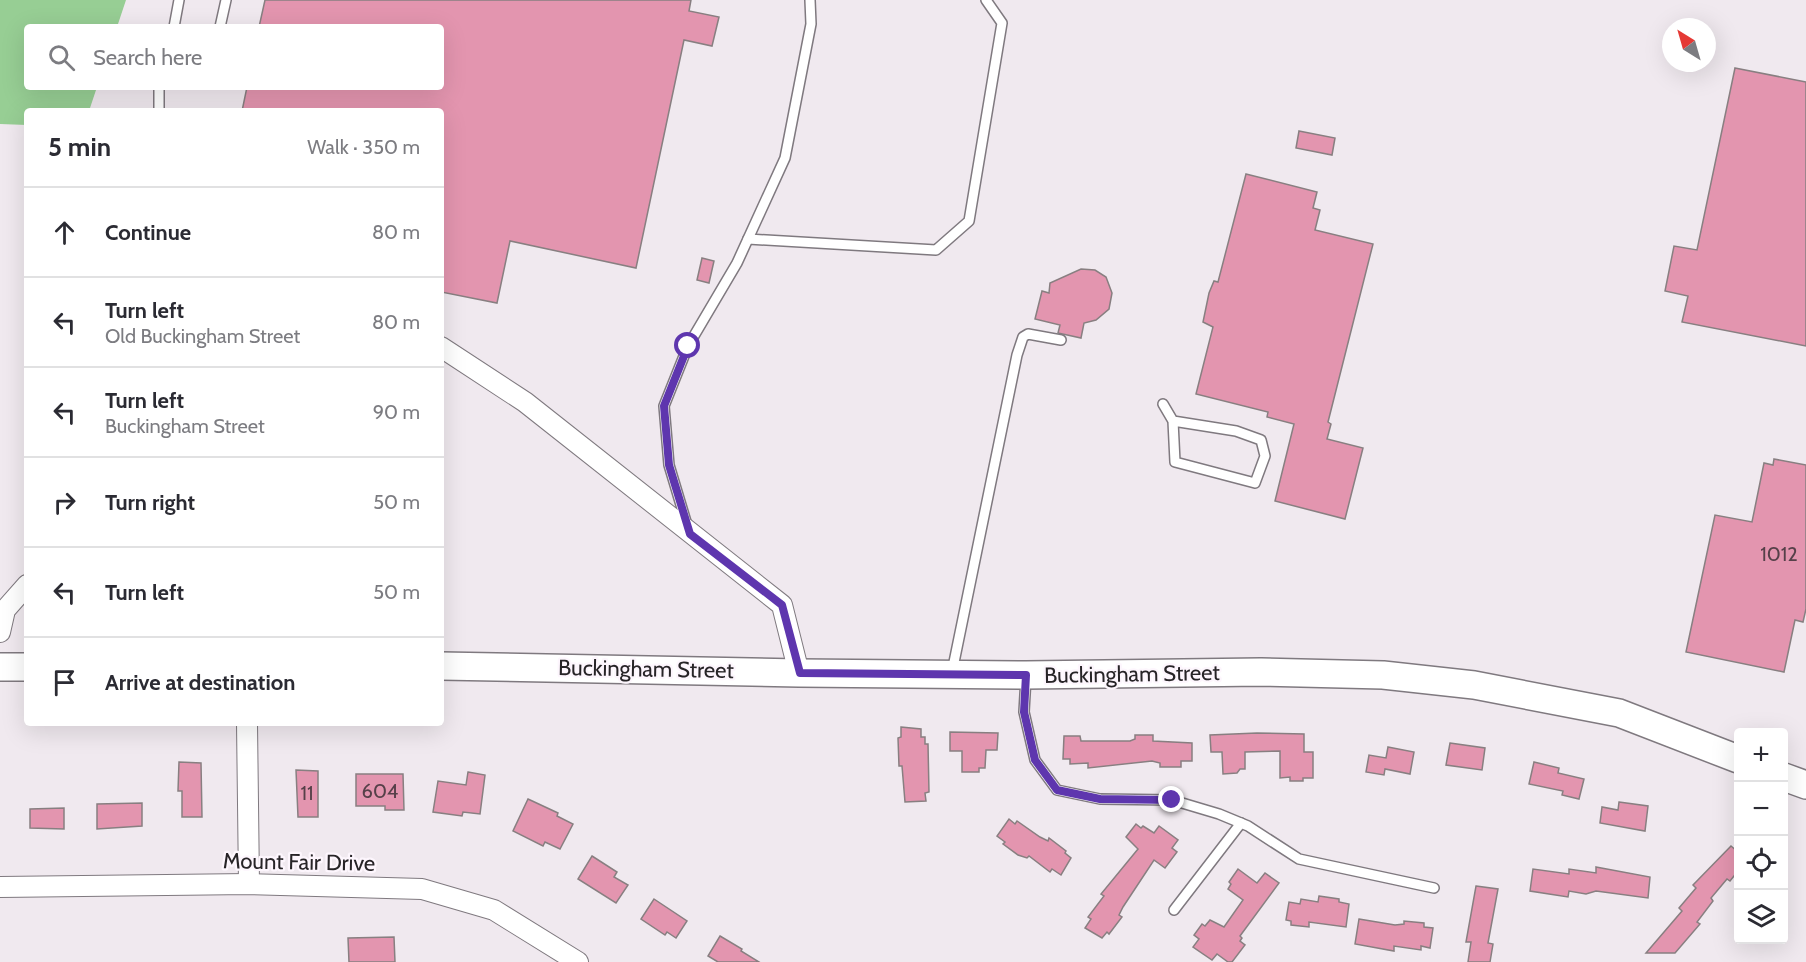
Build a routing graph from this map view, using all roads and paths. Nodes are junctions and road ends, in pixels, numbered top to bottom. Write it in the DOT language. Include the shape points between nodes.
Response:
graph roads {
  1 [pos="179,0"];
  2 [pos="226,0"];
  3 [pos="810,0"];
  4 [pos="986,0"];
  5 [pos="175,24"];
  6 [pos="220,24"];
  7 [pos="159,90"];
  8 [pos="159,108"];
  9 [pos="748,239"];
  10 [pos="1062,340"];
  11 [pos="444,350"];
  12 [pos="1163,404"];
  13 [pos="1173,421"];
  14 [pos="690,534"];
  15 [pos="24,588"];
  16 [pos="0,632"];
  17 [pos="444,666"];
  18 [pos="0,667"];
  19 [pos="24,667"];
  20 [pos="800,673"];
  21 [pos="952,674"];
  22 [pos="1026,675"];
  23 [pos="247,726"];
  24 [pos="1734,757"];
  25 [pos="1788,778"];
  26 [pos="1806,785"];
  27 [pos="1241,823"];
  28 [pos="249,884"];
  29 [pos="0,887"];
  30 [pos="1434,888"];
  31 [pos="1174,910"];
  32 [pos="578,962"];
  1 -- 5 [label="lane"];
  2 -- 6 [label="lane"];
  3 -- 9 [label="lane" via="811,24 785,158"];
  4 -- 9 [label="lane" via="1002,23 969,221 936,250"];
  7 -- 8 [label="lane"];
  9 -- 14 [label="lane" via="688,346 664,406 669,465"];
  10 -- 21 [label="lane" via="1028,334 1023,337 1017,355"];
  11 -- 14 [label="street" via="525,402"];
  12 -- 13 [label="lane"];
  13 -- 13 [label="lane" via="1236,431 1261,440 1265,456 1256,483 1175,462"];
  14 -- 20 [label="street" via="782,605"];
  15 -- 16 [label="street" via="5,610"];
  17 -- 20 [label="main road, Buckingham Street"];
  18 -- 19 [label="main road"];
  20 -- 21 [label="main road, Buckingham Street"];
  21 -- 22 [label="main road, Buckingham Street"];
  22 -- 24 [label="main road, Buckingham Street" via="1383,675 1474,685 1619,713"];
  22 -- 27 [label="lane" via="1024,712 1035,760 1057,790 1100,799 1172,800"];
  23 -- 28 [label="street"];
  25 -- 26 [label="main road"];
  27 -- 30 [label="lane" via="1299,859"];
  27 -- 31 [label="lane"];
  28 -- 29 [label="street, Mount Fair Drive"];
  28 -- 32 [label="street, Mount Fair Drive" via="422,889 494,910"];
}
